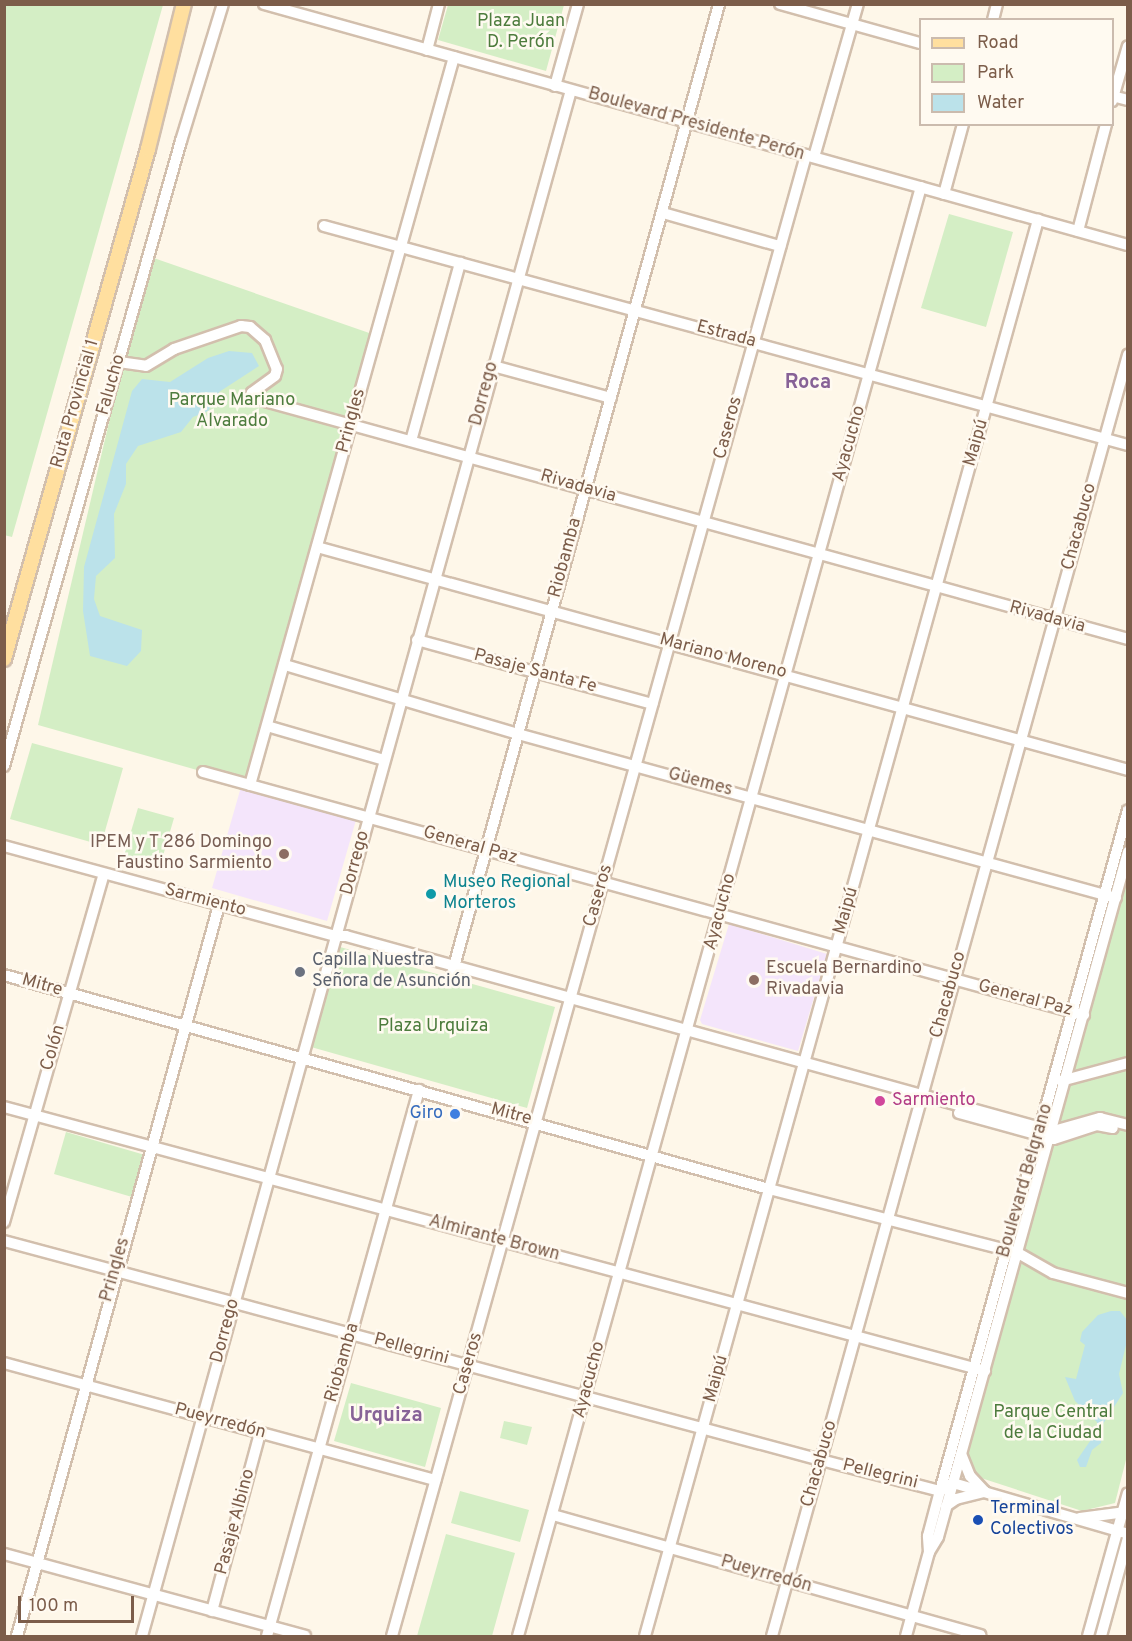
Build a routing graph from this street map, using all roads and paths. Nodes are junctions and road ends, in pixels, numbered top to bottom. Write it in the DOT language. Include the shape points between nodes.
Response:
graph roads {
  1 [pos="184,4"];
  2 [pos="193,4"];
  3 [pos="224,4"];
  4 [pos="264,4"];
  5 [pos="440,4"];
  6 [pos="578,4"];
  7 [pos="719,4"];
  8 [pos="780,4"];
  9 [pos="858,4"];
  10 [pos="298,9"];
  11 [pos="853,24"];
  12 [pos="919,42"];
  13 [pos="1128,46"];
  14 [pos="427,50"];
  15 [pos="454,57"];
  16 [pos="555,86"];
  17 [pos="571,90"];
  18 [pos="1114,95"];
  19 [pos="688,123"];
  20 [pos="962,126"];
  21 [pos="1105,126"];
  22 [pos="148,149"];
  23 [pos="810,156"];
  24 [pos="921,187"];
  25 [pos="944,194"];
  26 [pos="663,213"];
  27 [pos="1038,220"];
  28 [pos="324,226"];
  29 [pos="1078,231"];
  30 [pos="1128,245"];
  31 [pos="780,246"];
  32 [pos="399,247"];
  33 [pos="460,263"];
  34 [pos="517,279"];
  35 [pos="635,311"];
  36 [pos="752,342"];
  37 [pos="1128,355"];
  38 [pos="119,362"];
  39 [pos="493,366"];
  40 [pos="869,375"];
  41 [pos="610,398"];
  42 [pos="988,406"];
  43 [pos="351,424"];
  44 [pos="1104,439"];
  45 [pos="411,441"];
  46 [pos="1128,445"];
  47 [pos="468,457"];
  48 [pos="585,489"];
  49 [pos="702,522"];
  50 [pos="317,547"];
  51 [pos="819,555"];
  52 [pos="434,577"];
  53 [pos="937,588"];
  54 [pos="552,610"];
  55 [pos="1054,620"];
  56 [pos="1128,639"];
  57 [pos="417,640"];
  58 [pos="669,643"];
  59 [pos="4,659"];
  60 [pos="285,665"];
  61 [pos="535,672"];
  62 [pos="786,675"];
  63 [pos="400,700"];
  64 [pos="652,704"];
  65 [pos="904,707"];
  66 [pos="267,726"];
  67 [pos="518,734"];
  68 [pos="1021,740"];
  69 [pos="384,760"];
  70 [pos="4,766"];
  71 [pos="635,766"];
  72 [pos="1128,770"];
  73 [pos="203,772"];
  74 [pos="250,785"];
  75 [pos="752,797"];
  76 [pos="1128,810"];
  77 [pos="368,817"];
  78 [pos="869,831"];
  79 [pos="4,846"];
  80 [pos="486,850"];
  81 [pos="1128,852"];
  82 [pos="986,864"];
  83 [pos="104,874"];
  84 [pos="603,883"];
  85 [pos="1111,897"];
  86 [pos="219,905"];
  87 [pos="720,915"];
  88 [pos="336,936"];
  89 [pos="837,946"];
  90 [pos="453,969"];
  91 [pos="4,975"];
  92 [pos="954,979"];
  93 [pos="69,994"];
  94 [pos="570,1001"];
  95 [pos="1079,1013"];
  96 [pos="185,1024"];
  97 [pos="687,1033"];
  98 [pos="301,1058"];
  99 [pos="1128,1063"];
  100 [pos="804,1066"];
  101 [pos="1066,1079"];
  102 [pos="1054,1084"];
  103 [pos="419,1090"];
  104 [pos="920,1098"];
  105 [pos="4,1107"];
  106 [pos="35,1115"];
  107 [pos="537,1122"];
  108 [pos="1126,1128"];
  109 [pos="1045,1133"];
  110 [pos="151,1146"];
  111 [pos="653,1155"];
  112 [pos="269,1178"];
  113 [pos="769,1189"];
  114 [pos="385,1209"];
  115 [pos="887,1220"];
  116 [pos="4,1222"];
  117 [pos="4,1240"];
  118 [pos="504,1241"];
  119 [pos="1012,1251"];
  120 [pos="115,1270"];
  121 [pos="620,1273"];
  122 [pos="1128,1293"];
  123 [pos="234,1302"];
  124 [pos="736,1305"];
  125 [pos="351,1334"];
  126 [pos="855,1337"];
  127 [pos="4,1363"];
  128 [pos="468,1365"];
  129 [pos="980,1369"];
  130 [pos="84,1385"];
  131 [pos="585,1397"];
  132 [pos="202,1417"];
  133 [pos="704,1429"];
  134 [pos="260,1433"];
  135 [pos="319,1449"];
  136 [pos="961,1453"];
  137 [pos="820,1460"];
  138 [pos="435,1480"];
  139 [pos="953,1483"];
  140 [pos="940,1491"];
  141 [pos="985,1492"];
  142 [pos="1128,1493"];
  143 [pos="946,1506"];
  144 [pos="1125,1512"];
  145 [pos="553,1515"];
  146 [pos="1076,1519"];
  147 [pos="1124,1534"];
  148 [pos="670,1548"];
  149 [pos="929,1552"];
  150 [pos="4,1554"];
  151 [pos="38,1563"];
  152 [pos="1104,1578"];
  153 [pos="787,1581"];
  154 [pos="1122,1582"];
  155 [pos="153,1596"];
  156 [pos="213,1611"];
  157 [pos="912,1614"];
  158 [pos="268,1631"];
  159 [pos="980,1635"];
  160 [pos="17,1636"];
  161 [pos="142,1636"];
  162 [pos="305,1636"];
  163 [pos="392,1636"];
  164 [pos="518,1636"];
  165 [pos="645,1636"];
  166 [pos="772,1636"];
  167 [pos="906,1636"];
  168 [pos="1088,1636"];
  169 [pos="1101,1636"];
  1 -- 22 [label="main road, Ruta Provincial 1"];
  2 -- 22 [label="main road, Ruta Provincial 1"];
  3 -- 38 [label="street, Falucho"];
  4 -- 10 [label="street, Boulevard Presidente Perón"];
  5 -- 14 [label="street"];
  6 -- 16 [label="street"];
  7 -- 19 [label="street, Riobamba"];
  8 -- 11 [label="street"];
  9 -- 11 [label="street, Caseros"];
  10 -- 14 [label="street, Boulevard Presidente Perón"];
  11 -- 12 [label="street"];
  11 -- 23 [label="street, Caseros"];
  13 -- 18 [label="street"];
  14 -- 15 [label="street, Boulevard Presidente Perón"];
  15 -- 16 [label="street, Boulevard Presidente Perón"];
  15 -- 32 [label="street, Pringles"];
  16 -- 17 [label="street, Boulevard Presidente Perón"];
  17 -- 19 [label="street, Boulevard Presidente Perón"];
  17 -- 34 [label="street, Dorrego"];
  19 -- 23 [label="street, Boulevard Presidente Perón"];
  19 -- 26 [label="street, Riobamba"];
  20 -- 25 [label="street"];
  21 -- 29 [label="street"];
  22 -- 59 [label="main road, Ruta Provincial 1"];
  23 -- 24 [label="street, Boulevard Presidente Perón"];
  23 -- 31 [label="street, Caseros"];
  24 -- 25 [label="street, Boulevard Presidente Perón"];
  24 -- 40 [label="street, Ayacucho"];
  25 -- 27 [label="street, Boulevard Presidente Perón"];
  26 -- 31 [label="street"];
  26 -- 35 [label="street, Riobamba"];
  27 -- 29 [label="street, Boulevard Presidente Perón"];
  27 -- 42 [label="street, Maipú"];
  28 -- 32 [label="street, Estrada"];
  29 -- 30 [label="street, Boulevard Presidente Perón"];
  31 -- 36 [label="street, Caseros"];
  32 -- 33 [label="street, Estrada"];
  32 -- 43 [label="street, Pringles"];
  33 -- 34 [label="street, Estrada"];
  33 -- 45 [label="street"];
  34 -- 35 [label="street, Estrada"];
  34 -- 39 [label="street, Dorrego"];
  35 -- 36 [label="street, Estrada"];
  35 -- 41 [label="street, Riobamba"];
  36 -- 40 [label="street, Estrada"];
  36 -- 49 [label="street, Caseros"];
  37 -- 44 [label="street, Chacabuco"];
  38 -- 43 [label="street, Rivadavia" via="146,366 174,349 241,326 250,327 265,340 277,369 271,379 256,388 253,396"];
  38 -- 70 [label="street, Falucho"];
  39 -- 41 [label="street"];
  39 -- 47 [label="street, Dorrego"];
  40 -- 42 [label="street, Estrada"];
  40 -- 51 [label="street, Ayacucho"];
  41 -- 48 [label="street, Riobamba"];
  42 -- 44 [label="street, Estrada"];
  42 -- 53 [label="street, Maipú"];
  43 -- 45 [label="street, Rivadavia"];
  43 -- 50 [label="street, Pringles"];
  44 -- 46 [label="street, Estrada"];
  44 -- 55 [label="street, Chacabuco"];
  45 -- 47 [label="street, Rivadavia"];
  47 -- 48 [label="street, Rivadavia"];
  47 -- 52 [label="street, Dorrego"];
  48 -- 49 [label="street, Rivadavia"];
  48 -- 54 [label="street, Riobamba"];
  49 -- 51 [label="street, Rivadavia"];
  49 -- 58 [label="street, Caseros"];
  50 -- 52 [label="street, Mariano Moreno"];
  50 -- 60 [label="street, Pringles"];
  51 -- 53 [label="street, Rivadavia"];
  51 -- 62 [label="street, Ayacucho"];
  52 -- 54 [label="street, Mariano Moreno"];
  52 -- 57 [label="street, Dorrego"];
  53 -- 55 [label="street, Rivadavia"];
  53 -- 65 [label="street, Maipú"];
  54 -- 58 [label="street, Mariano Moreno"];
  54 -- 61 [label="street, Riobamba"];
  55 -- 56 [label="street, Rivadavia"];
  55 -- 68 [label="street, Chacabuco"];
  57 -- 61 [label="street, Pasaje Santa Fe"];
  57 -- 63 [label="street, Dorrego"];
  58 -- 62 [label="street, Mariano Moreno"];
  58 -- 64 [label="street, Caseros"];
  60 -- 63 [label="street, Güemes"];
  60 -- 66 [label="street, Pringles"];
  61 -- 64 [label="street, Pasaje Santa Fe"];
  61 -- 67 [label="street, Riobamba"];
  62 -- 65 [label="street, Mariano Moreno"];
  62 -- 75 [label="street, Ayacucho"];
  63 -- 67 [label="street, Güemes"];
  63 -- 69 [label="street, Dorrego"];
  64 -- 71 [label="street, Caseros"];
  65 -- 68 [label="street, Mariano Moreno"];
  65 -- 78 [label="street, Maipú"];
  66 -- 69 [label="street"];
  66 -- 74 [label="street, Pringles"];
  67 -- 71 [label="street, Güemes"];
  67 -- 80 [label="street, Riobamba"];
  68 -- 72 [label="street, Mariano Moreno"];
  68 -- 82 [label="street, Chacabuco"];
  69 -- 77 [label="street, Dorrego"];
  71 -- 75 [label="street, Güemes"];
  71 -- 84 [label="street, Caseros"];
  73 -- 74 [label="street, General Paz"];
  74 -- 77 [label="street, General Paz"];
  75 -- 78 [label="street, Güemes"];
  75 -- 87 [label="street, Ayacucho"];
  76 -- 85 [label="street, Boulevard Belgrano"];
  77 -- 80 [label="street, General Paz"];
  77 -- 88 [label="street, Dorrego"];
  78 -- 82 [label="street, Güemes"];
  78 -- 89 [label="street, Maipú"];
  79 -- 83 [label="street, Sarmiento"];
  80 -- 84 [label="street, General Paz"];
  80 -- 90 [label="street, Riobamba"];
  81 -- 85 [label="street, Boulevard Belgrano"];
  82 -- 85 [label="street, Güemes"];
  82 -- 92 [label="street, Chacabuco"];
  83 -- 86 [label="street, Sarmiento"];
  83 -- 93 [label="street, Colón"];
  84 -- 87 [label="street, General Paz"];
  84 -- 94 [label="street, Caseros"];
  85 -- 95 [label="street, Boulevard Belgrano"];
  86 -- 88 [label="street, Sarmiento"];
  86 -- 96 [label="street, Pringles"];
  87 -- 89 [label="street, General Paz"];
  87 -- 97 [label="street, Ayacucho"];
  88 -- 90 [label="street, Sarmiento"];
  88 -- 98 [label="street, Dorrego"];
  89 -- 92 [label="street, General Paz"];
  89 -- 100 [label="street, Maipú"];
  90 -- 94 [label="street, Sarmiento"];
  91 -- 93 [label="street, Mitre"];
  92 -- 95 [label="street, General Paz"];
  92 -- 104 [label="street, Chacabuco"];
  93 -- 96 [label="street, Mitre"];
  93 -- 106 [label="street, Colón"];
  94 -- 97 [label="street, Sarmiento"];
  94 -- 107 [label="street, Caseros"];
  95 -- 101 [label="street, Boulevard Belgrano"];
  95 -- 102 [label="street, Boulevard Belgrano"];
  96 -- 98 [label="street, Mitre"];
  96 -- 110 [label="street, Pringles"];
  97 -- 100 [label="street, Sarmiento"];
  97 -- 111 [label="street, Ayacucho"];
  98 -- 103 [label="street, Mitre"];
  98 -- 112 [label="street, Dorrego"];
  99 -- 101 [label="street"];
  100 -- 104 [label="street, Sarmiento"];
  100 -- 113 [label="street, Maipú"];
  101 -- 102 [label="street"];
  101 -- 109 [label="street, Boulevard Belgrano"];
  102 -- 109 [label="street, Boulevard Belgrano"];
  103 -- 107 [label="street, Mitre"];
  103 -- 114 [label="street, Riobamba"];
  104 -- 109 [label="street, Sarmiento"];
  104 -- 115 [label="street, Chacabuco"];
  105 -- 106 [label="street, Almirante Brown"];
  106 -- 110 [label="street, Almirante Brown"];
  106 -- 116 [label="street, Colón"];
  107 -- 111 [label="street, Mitre"];
  107 -- 118 [label="street, Caseros"];
  108 -- 109 [label="street" via="1097,1125 1062,1139"];
  109 -- 119 [label="street, Boulevard Belgrano"];
  110 -- 112 [label="street, Almirante Brown"];
  110 -- 120 [label="street, Pringles"];
  111 -- 113 [label="street, Mitre"];
  111 -- 121 [label="street, Ayacucho"];
  112 -- 114 [label="street, Almirante Brown"];
  112 -- 123 [label="street, Dorrego"];
  113 -- 115 [label="street, Mitre"];
  113 -- 124 [label="street, Maipú"];
  114 -- 118 [label="street, Almirante Brown"];
  114 -- 125 [label="street, Riobamba"];
  115 -- 119 [label="street, Mitre"];
  115 -- 126 [label="street, Chacabuco"];
  117 -- 120 [label="street, Pellegrini"];
  118 -- 121 [label="street, Almirante Brown"];
  118 -- 128 [label="street, Caseros"];
  119 -- 122 [label="street, Mitre" via="1053,1274"];
  119 -- 129 [label="street, Boulevard Belgrano"];
  120 -- 123 [label="street, Pellegrini"];
  120 -- 130 [label="street, Pringles"];
  121 -- 124 [label="street, Almirante Brown"];
  121 -- 131 [label="street, Ayacucho"];
  123 -- 125 [label="street, Pellegrini"];
  123 -- 132 [label="street, Dorrego"];
  124 -- 126 [label="street, Almirante Brown"];
  124 -- 133 [label="street, Maipú"];
  125 -- 128 [label="street, Pellegrini"];
  125 -- 135 [label="street, Riobamba"];
  126 -- 129 [label="street, Almirante Brown"];
  126 -- 137 [label="street, Chacabuco"];
  127 -- 130 [label="street, Pueyrredón"];
  128 -- 131 [label="street, Pellegrini"];
  128 -- 138 [label="street, Caseros"];
  129 -- 136 [label="street, Boulevard Belgrano"];
  129 -- 140 [label="street, Boulevard Belgrano"];
  130 -- 132 [label="street, Pueyrredón"];
  130 -- 151 [label="street, Pringles"];
  131 -- 133 [label="street, Pellegrini"];
  131 -- 145 [label="street, Ayacucho"];
  132 -- 134 [label="street, Pueyrredón"];
  132 -- 155 [label="street, Dorrego"];
  133 -- 137 [label="street, Pellegrini"];
  133 -- 148 [label="street, Maipú"];
  134 -- 135 [label="street, Pueyrredón"];
  134 -- 156 [label="street, Pasaje Albino"];
  135 -- 138 [label="street, Pueyrredón"];
  135 -- 158 [label="street, Riobamba"];
  136 -- 139 [label="street, Boulevard Belgrano"];
  136 -- 141 [label="street" via="964,1467"];
  137 -- 140 [label="street, Pellegrini"];
  137 -- 153 [label="street, Chacabuco"];
  138 -- 163 [label="street, Caseros"];
  139 -- 140 [label="street, Pellegrini"];
  139 -- 141 [label="street"];
  139 -- 143 [label="street, Boulevard Belgrano"];
  140 -- 149 [label="street, Boulevard Belgrano" via="928,1536"];
  141 -- 143 [label="street" via="956,1499"];
  141 -- 146 [label="street"];
  142 -- 144 [label="street"];
  143 -- 149 [label="street, Boulevard Belgrano" via="938,1537"];
  144 -- 146 [label="street"];
  144 -- 147 [label="street"];
  145 -- 148 [label="street, Pueyrredón"];
  145 -- 164 [label="street, Ayacucho"];
  146 -- 147 [label="street"];
  147 -- 152 [label="street"];
  147 -- 154 [label="street"];
  148 -- 153 [label="street, Pueyrredón"];
  148 -- 165 [label="street, Maipú"];
  149 -- 157 [label="street, Boulevard Belgrano"];
  150 -- 151 [label="street"];
  151 -- 155 [label="street"];
  151 -- 160 [label="street, Pringles"];
  152 -- 154 [label="street"];
  152 -- 168 [label="street"];
  153 -- 157 [label="street, Pueyrredón"];
  153 -- 166 [label="street, Chacabuco"];
  154 -- 169 [label="street"];
  155 -- 156 [label="street"];
  155 -- 161 [label="street, Dorrego"];
  156 -- 158 [label="street"];
  157 -- 159 [label="street, Pueyrredón"];
  157 -- 167 [label="street, Boulevard Belgrano"];
  158 -- 162 [label="street"];
}
